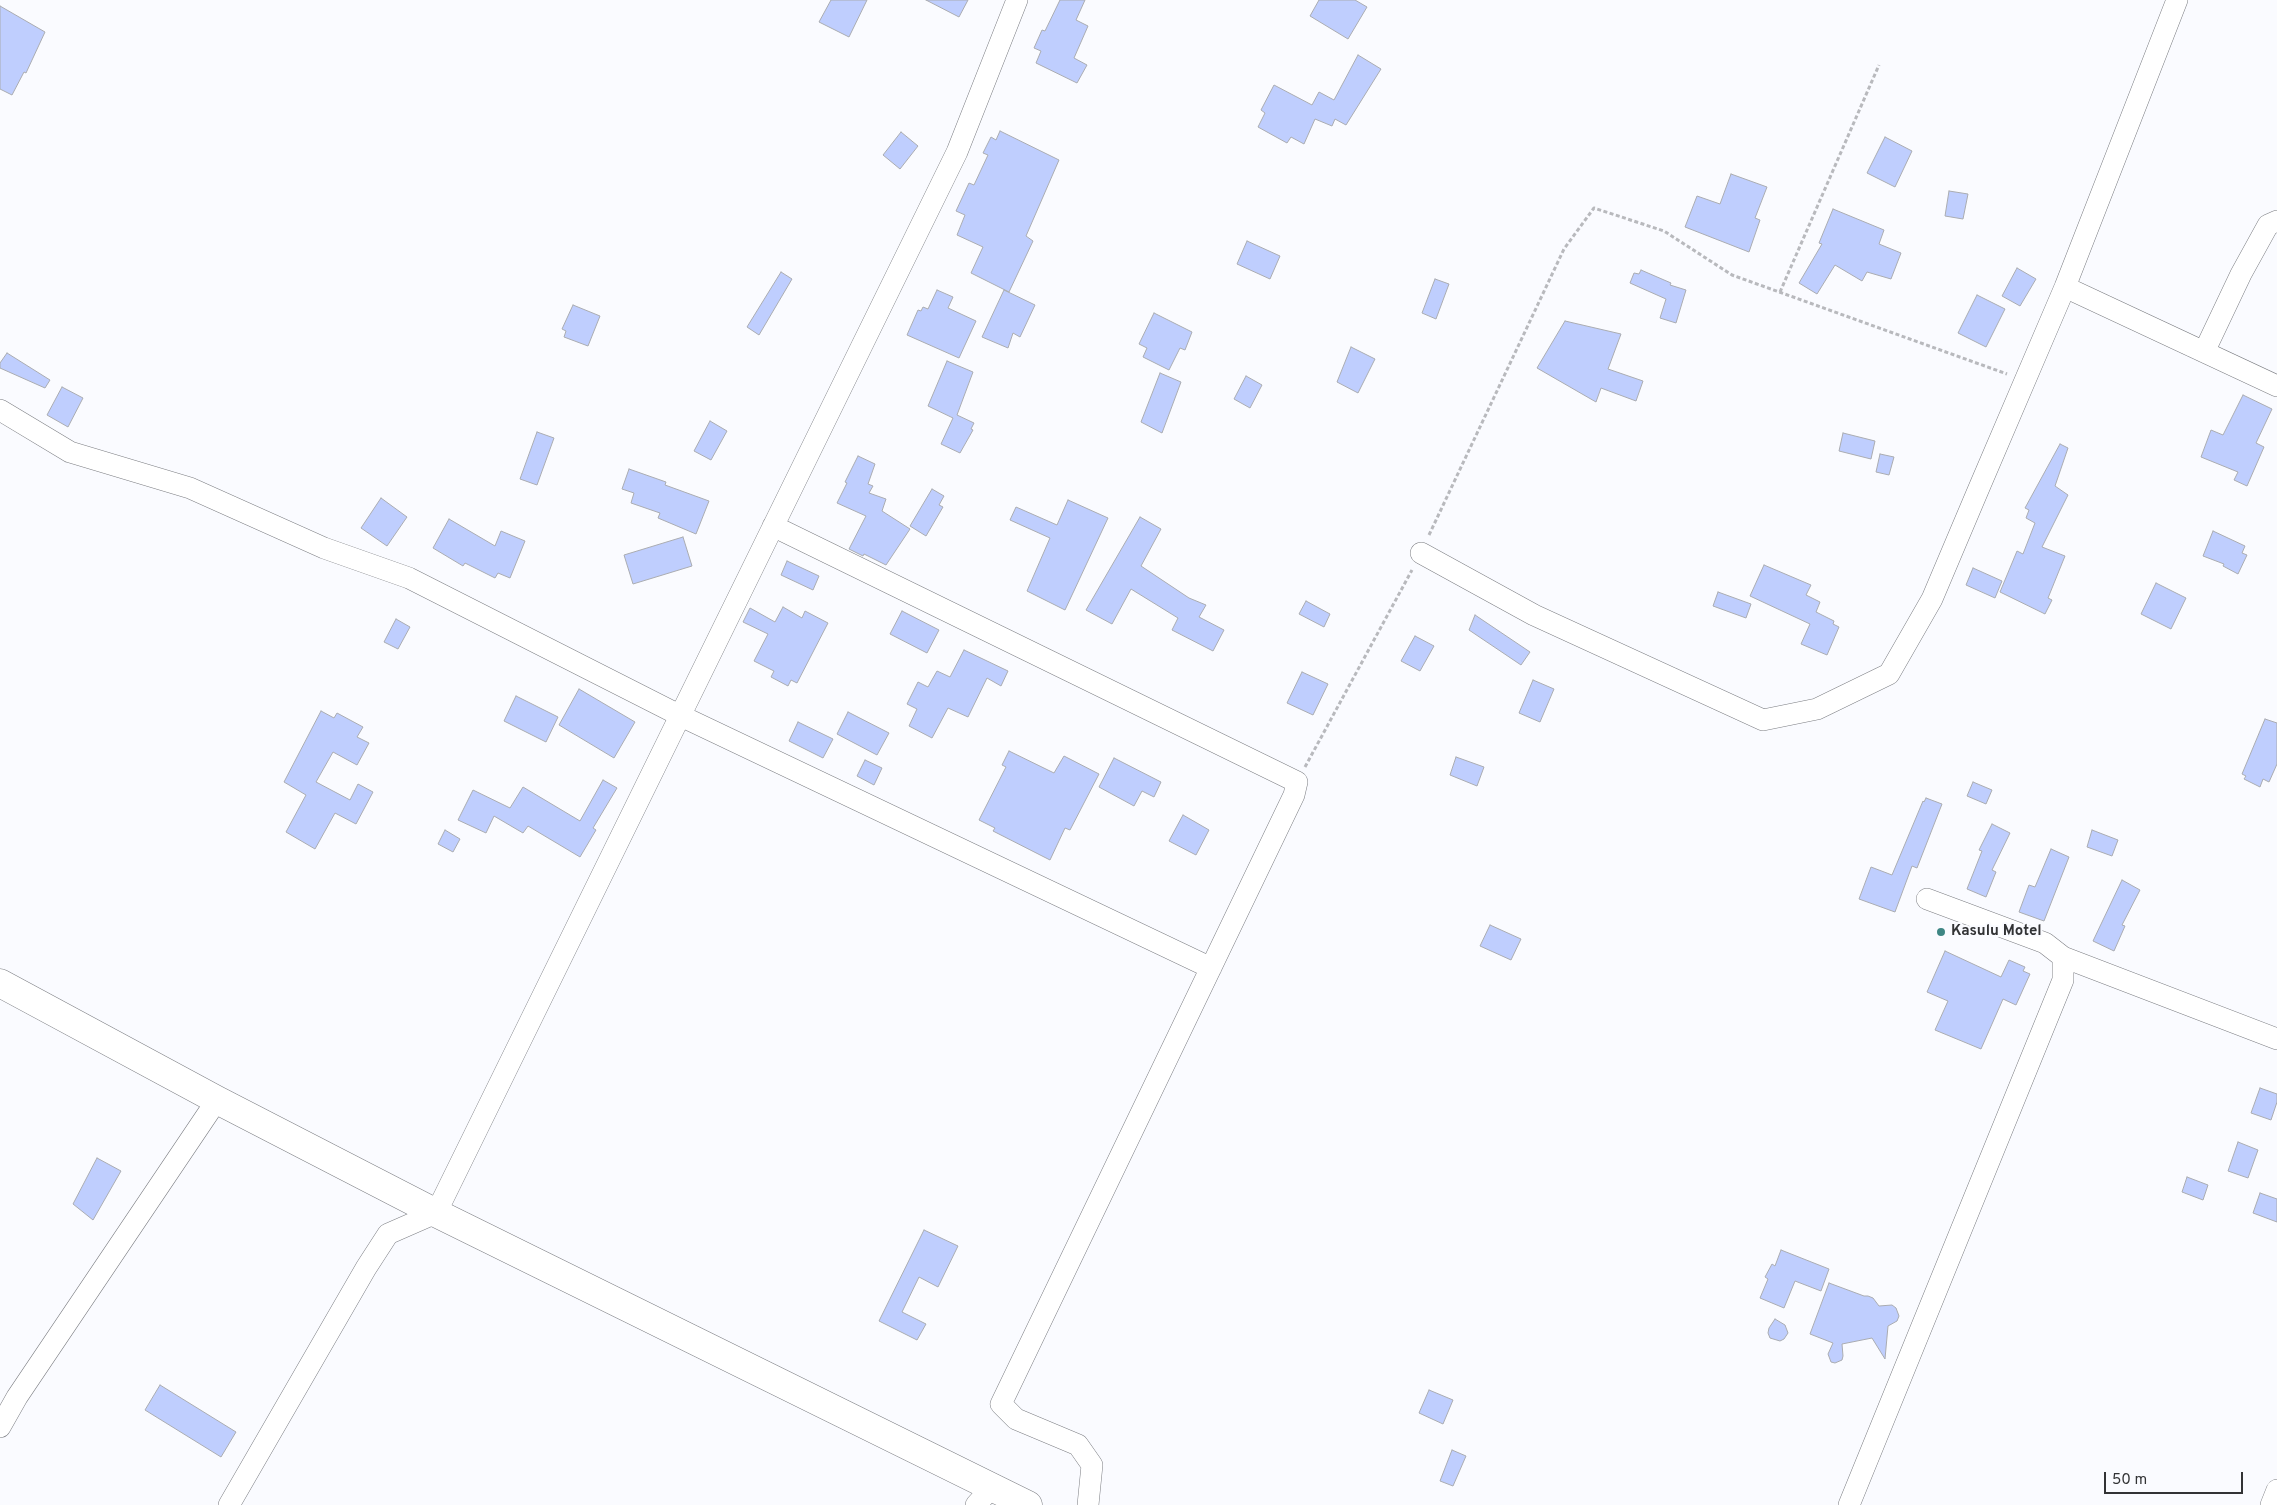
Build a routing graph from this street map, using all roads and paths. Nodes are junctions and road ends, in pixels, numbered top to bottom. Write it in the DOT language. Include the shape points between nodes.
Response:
graph roads {
  1 [pos="1017,0"];
  2 [pos="2177,0"];
  3 [pos="1879,65"];
  4 [pos="2277,221"];
  5 [pos="2065,287"];
  6 [pos="1780,292"];
  7 [pos="1534,316"];
  8 [pos="2204,352"];
  9 [pos="2024,380"];
  10 [pos="2277,386"];
  11 [pos="0,410"];
  12 [pos="773,526"];
  13 [pos="1421,553"];
  14 [pos="681,716"];
  15 [pos="1927,899"];
  16 [pos="2064,957"];
  17 [pos="1211,968"];
  18 [pos="0,983"];
  19 [pos="2277,1039"];
  20 [pos="217,1100"];
  21 [pos="436,1213"];
  22 [pos="0,1427"];
  23 [pos="2277,1490"];
  24 [pos="984,1496"];
  25 [pos="229,1505"];
  26 [pos="1028,1505"];
  27 [pos="1088,1505"];
  28 [pos="1849,1505"];
  29 [pos="2271,1505"];
  1 -- 12 [label="street" via="957,152"];
  2 -- 5 [label="street"];
  3 -- 6 [label="path"];
  4 -- 8 [label="street" via="2268,225"];
  5 -- 8 [label="street"];
  5 -- 9 [label="street"];
  6 -- 7 [label="path" via="1732,275 1664,231 1594,208 1564,249"];
  6 -- 9 [label="path"];
  8 -- 10 [label="street"];
  9 -- 13 [label="street" via="1932,599 1889,674 1817,709 1763,720 1534,615"];
  11 -- 14 [label="street" via="70,452 190,488 324,548 409,578"];
  12 -- 14 [label="street"];
  12 -- 17 [label="street" via="1297,782 1294,795"];
  14 -- 17 [label="street"];
  14 -- 21 [label="street"];
  15 -- 16 [label="street" via="2045,943"];
  16 -- 19 [label="street"];
  16 -- 28 [label="street" via="2063,980"];
  17 -- 27 [label="street" via="1001,1404 1016,1420 1078,1445 1092,1465"];
  18 -- 20 [label="highway"];
  20 -- 21 [label="highway"];
  20 -- 22 [label="street"];
  21 -- 24 [label="highway"];
  21 -- 25 [label="street" via="388,1234"];
  23 -- 29 [label="street"];
  24 -- 26 [label="highway"];
}
